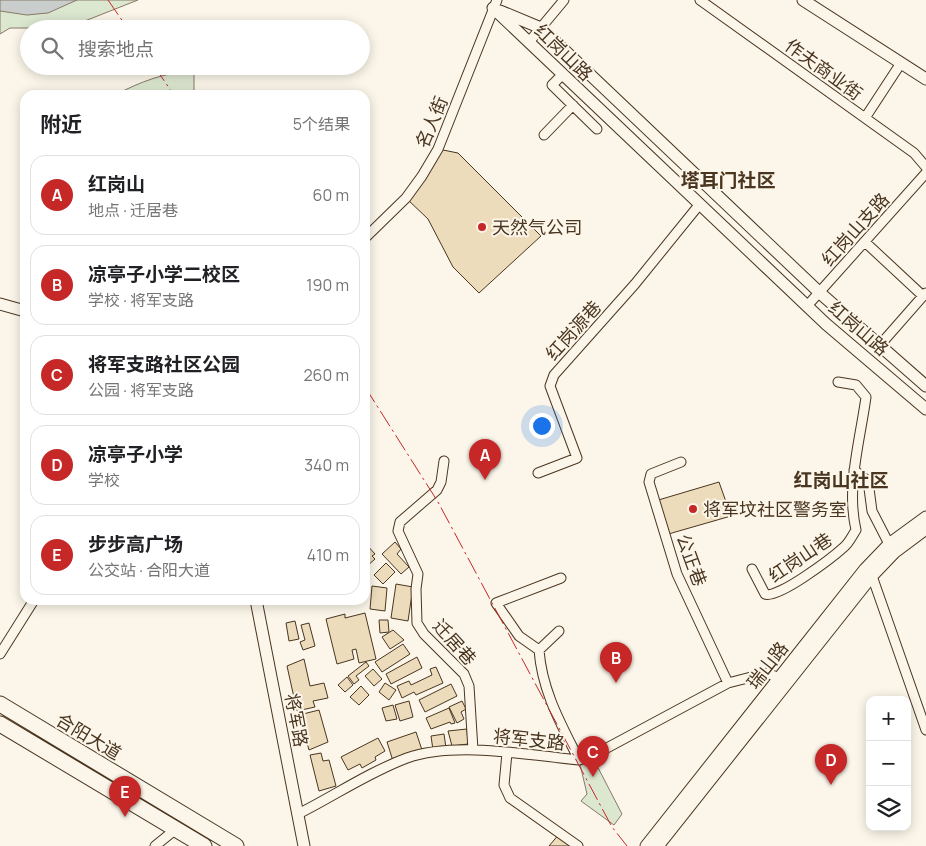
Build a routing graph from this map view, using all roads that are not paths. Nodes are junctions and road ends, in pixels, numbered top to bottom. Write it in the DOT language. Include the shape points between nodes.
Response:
graph roads {
  1 [pos="564,0"];
  2 [pos="700,0"];
  3 [pos="803,0"];
  4 [pos="495,4"];
  5 [pos="817,4"];
  6 [pos="541,28"];
  7 [pos="529,42"];
  8 [pos="901,63"];
  9 [pos="563,74"];
  10 [pos="926,79"];
  11 [pos="573,105"];
  12 [pos="865,118"];
  13 [pos="597,129"];
  14 [pos="544,135"];
  15 [pos="926,167"];
  16 [pos="926,174"];
  17 [pos="699,205"];
  18 [pos="370,233"];
  19 [pos="865,242"];
  20 [pos="820,293"];
  21 [pos="925,294"];
  22 [pos="0,304"];
  23 [pos="807,306"];
  24 [pos="20,310"];
  25 [pos="880,345"];
  26 [pos="838,382"];
  27 [pos="926,386"];
  28 [pos="926,409"];
  29 [pos="444,461"];
  30 [pos="681,462"];
  31 [pos="854,470"];
  32 [pos="538,473"];
  33 [pos="926,517"];
  34 [pos="926,529"];
  35 [pos="889,544"];
  36 [pos="752,569"];
  37 [pos="872,576"];
  38 [pos="561,578"];
  39 [pos="31,605"];
  40 [pos="257,605"];
  41 [pos="559,631"];
  42 [pos="540,650"];
  43 [pos="0,654"];
  44 [pos="779,678"];
  45 [pos="728,683"];
  46 [pos="0,704"];
  47 [pos="0,724"];
  48 [pos="926,730"];
  49 [pos="473,750"];
  50 [pos="507,753"];
  51 [pos="579,760"];
  52 [pos="298,814"];
  53 [pos="176,829"];
  54 [pos="155,846"];
  55 [pos="204,846"];
  56 [pos="236,846"];
  57 [pos="304,846"];
  58 [pos="578,846"];
  59 [pos="646,846"];
  60 [pos="658,846"];
  1 -- 6 [label="street"];
  2 -- 12 [label="street, 作夫商业街"];
  3 -- 5 [label="main road"];
  4 -- 6 [label="main road, 红岗山路"];
  4 -- 7 [label="main road, 红岗山路"];
  4 -- 18 [label="street, 名人街" via="438,149 406,198"];
  5 -- 8 [label="main road"];
  6 -- 7 [label="street"];
  6 -- 20 [label="main road, 红岗山路"];
  7 -- 9 [label="main road, 红岗山路"];
  8 -- 10 [label="main road"];
  8 -- 12 [label="street"];
  9 -- 11 [label="street" via="552,85"];
  9 -- 17 [label="main road, 红岗山路"];
  11 -- 13 [label="street"];
  11 -- 14 [label="street"];
  12 -- 15 [label="street, 作夫商业街" via="914,153"];
  16 -- 19 [label="street, 红岗山支路"];
  17 -- 23 [label="main road, 红岗山路"];
  17 -- 32 [label="street, 红岗源巷" via="635,284 554,375 550,386 577,458"];
  19 -- 20 [label="street, 红岗山支路"];
  19 -- 21 [label="street"];
  20 -- 23 [label="street, 红岗山支路"];
  20 -- 25 [label="main road, 红岗山路"];
  21 -- 25 [label="street"];
  22 -- 24 [label="main road"];
  23 -- 28 [label="main road, 红岗山路"];
  25 -- 27 [label="main road, 红岗山路"];
  26 -- 31 [label="street, 红岗山巷" via="856,385 866,397"];
  29 -- 49 [label="street, 迁居巷" via="442,482 437,490 400,522 398,532 418,574 417,622 424,634 464,674 469,686"];
  30 -- 45 [label="street, 公正巷" via="651,474 649,482 677,574"];
  31 -- 35 [label="street" via="868,481 872,510"];
  31 -- 36 [label="street, 红岗山巷" via="851,509 856,530 846,546 784,590 770,596 765,594"];
  33 -- 35 [label="main road, 瑞山路"];
  34 -- 37 [label="main road, 瑞山路" via="895,552"];
  35 -- 44 [label="main road, 瑞山路"];
  37 -- 48 [label="street"];
  37 -- 60 [label="main road, 瑞山路"];
  38 -- 42 [label="street" via="496,603 519,636"];
  39 -- 43 [label="street"];
  40 -- 52 [label="main road, 将军路"];
  41 -- 42 [label="street"];
  42 -- 51 [label="street" via="546,691"];
  44 -- 45 [label="street, 将军支路" via="767,673"];
  44 -- 59 [label="main road, 瑞山路"];
  45 -- 51 [label="street, 将军支路"];
  46 -- 56 [label="highway, 合阳大道"];
  47 -- 53 [label="highway, 合阳大道"];
  49 -- 50 [label="street, 将军支路"];
  49 -- 52 [label="street, 将军支路" via="407,758"];
  50 -- 51 [label="street, 将军支路"];
  50 -- 58 [label="street" via="504,786 510,798"];
  52 -- 57 [label="main road, 将军路"];
  53 -- 54 [label="street"];
  53 -- 55 [label="highway, 合阳大道"];
}
